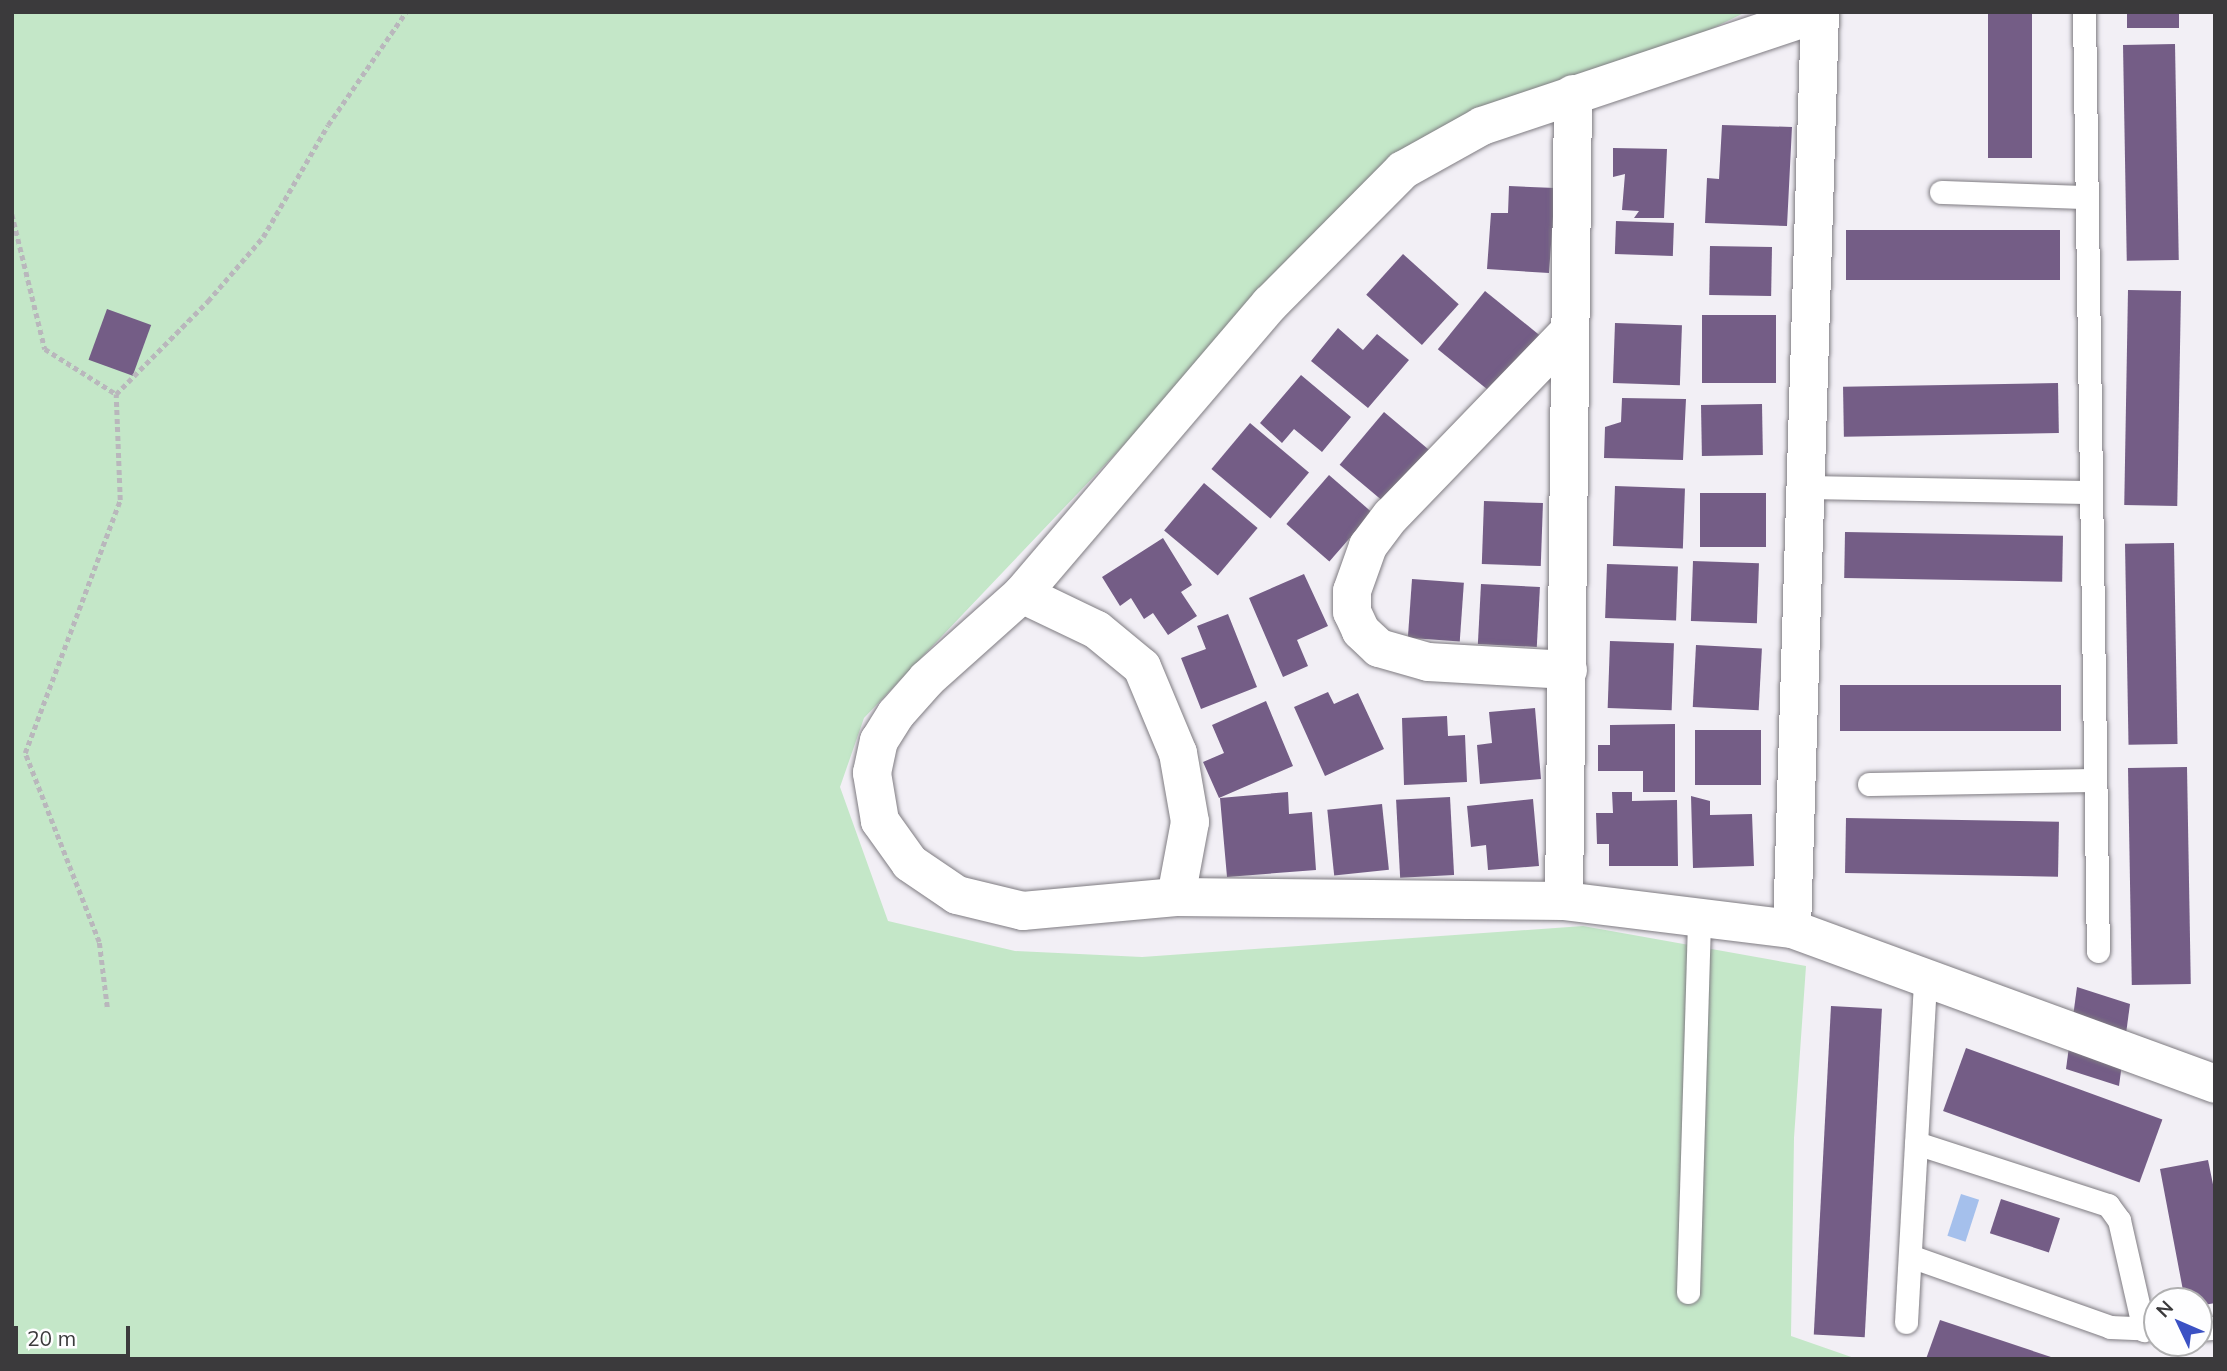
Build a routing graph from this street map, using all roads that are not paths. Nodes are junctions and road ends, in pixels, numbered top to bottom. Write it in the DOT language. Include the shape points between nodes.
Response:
graph roads {
  1 [pos="2084,12"];
  2 [pos="1820,13"];
  3 [pos="1573,94"];
  4 [pos="1941,192"];
  5 [pos="2085,197"];
  6 [pos="1568,334"];
  7 [pos="1805,487"];
  8 [pos="2088,492"];
  9 [pos="1022,594"];
  10 [pos="1567,670"];
  11 [pos="2094,780"];
  12 [pos="1869,784"];
  13 [pos="1176,897"];
  14 [pos="1564,901"];
  15 [pos="1699,918"];
  16 [pos="1792,929"];
  17 [pos="2098,951"];
  18 [pos="1925,978"];
  19 [pos="2215,1084"];
  20 [pos="1916,1143"];
  21 [pos="1910,1256"];
  22 [pos="1688,1292"];
  23 [pos="2143,1304"];
  24 [pos="1906,1322"];
  25 [pos="2143,1329"];
  1 -- 5 [label="lane"];
  2 -- 3 [label="street"];
  2 -- 7 [label="street"];
  3 -- 6 [label="street"];
  3 -- 9 [label="street" via="1482,126 1403,170 1270,304"];
  4 -- 5 [label="lane"];
  5 -- 8 [label="lane"];
  6 -- 10 [label="street"];
  6 -- 10 [label="street" via="1391,516 1368,546 1352,591 1352,612 1361,631 1378,648 1428,662"];
  7 -- 8 [label="lane"];
  7 -- 16 [label="street"];
  8 -- 11 [label="lane"];
  9 -- 13 [label="street" via="1097,631 1142,667 1178,753 1190,822"];
  9 -- 13 [label="street" via="927,679 879,741 873,773 880,821 909,863 957,895 1023,911"];
  10 -- 14 [label="street"];
  11 -- 12 [label="lane"];
  11 -- 17 [label="lane"];
  13 -- 14 [label="street"];
  14 -- 15 [label="street"];
  15 -- 16 [label="street"];
  15 -- 22 [label="lane"];
  16 -- 18 [label="street"];
  18 -- 19 [label="street"];
  18 -- 20 [label="lane"];
  20 -- 21 [label="lane"];
  20 -- 23 [label="lane" via="2108,1205 2119,1220"];
  21 -- 24 [label="lane"];
  21 -- 25 [label="lane" via="2110,1327"];
}
